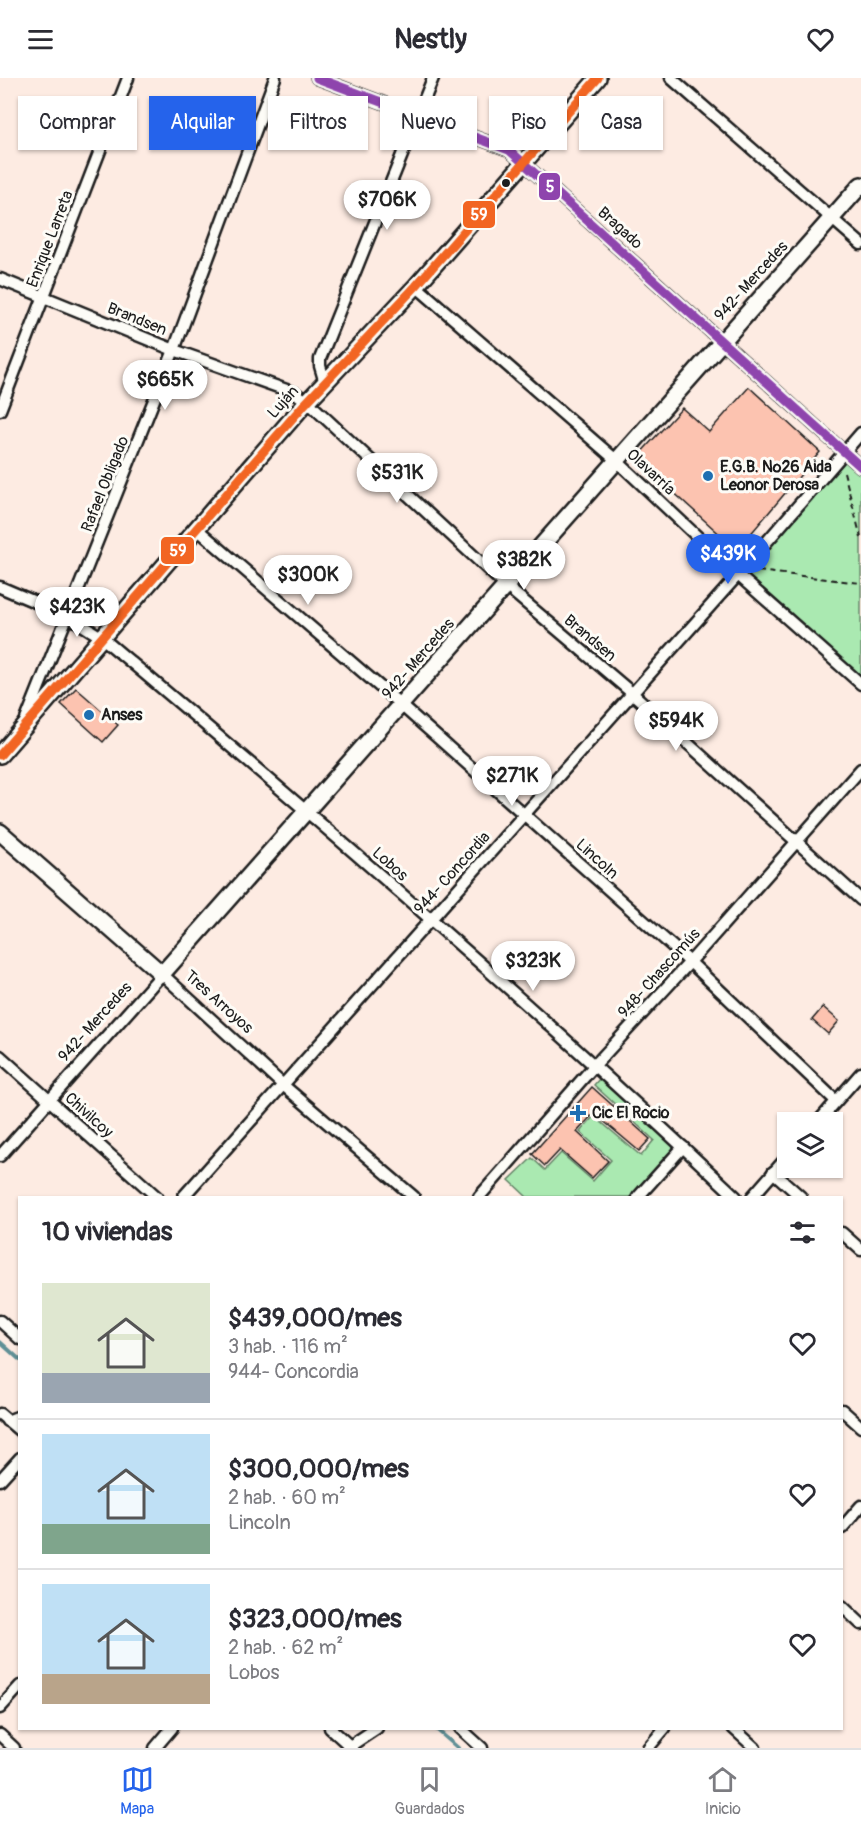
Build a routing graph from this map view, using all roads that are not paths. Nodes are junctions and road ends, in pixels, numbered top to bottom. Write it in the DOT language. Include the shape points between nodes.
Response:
graph roads {
  1 [pos="128,78"];
  2 [pos="275,78"];
  3 [pos="317,78"];
  4 [pos="433,78"];
  5 [pos="598,78"];
  6 [pos="671,78"];
  7 [pos="426,96"];
  8 [pos="380,102"];
  9 [pos="477,138"];
  10 [pos="404,150"];
  11 [pos="524,162"];
  12 [pos="861,185"];
  13 [pos="832,218"];
  14 [pos="861,244"];
  15 [pos="0,279"];
  16 [pos="416,286"];
  17 [pos="44,297"];
  18 [pos="723,341"];
  19 [pos="174,350"];
  20 [pos="325,383"];
  21 [pos="308,402"];
  22 [pos="0,410"];
  23 [pos="861,433"];
  24 [pos="842,455"];
  25 [pos="617,461"];
  26 [pos="861,467"];
  27 [pos="196,528"];
  28 [pos="740,572"];
  29 [pos="506,586"];
  30 [pos="0,587"];
  31 [pos="68,616"];
  32 [pos="101,637"];
  33 [pos="861,684"];
  34 [pos="632,693"];
  35 [pos="401,705"];
  36 [pos="21,730"];
  37 [pos="0,755"];
  38 [pos="861,769"];
  39 [pos="308,810"];
  40 [pos="524,814"];
  41 [pos="0,832"];
  42 [pos="796,841"];
  43 [pos="861,900"];
  44 [pos="430,920"];
  45 [pos="690,962"];
  46 [pos="162,974"];
  47 [pos="0,1056"];
  48 [pos="594,1066"];
  49 [pos="861,1073"];
  50 [pos="283,1085"];
  51 [pos="50,1100"];
  52 [pos="836,1101"];
  53 [pos="827,1112"];
  54 [pos="683,1147"];
  55 [pos="0,1156"];
  56 [pos="777,1168"];
  57 [pos="773,1172"];
  58 [pos="156,1196"];
  59 [pos="184,1196"];
  60 [pos="413,1196"];
  61 [pos="480,1196"];
  62 [pos="639,1196"];
  63 [pos="735,1196"];
  64 [pos="753,1196"];
  65 [pos="800,1196"];
  66 [pos="843,1234"];
  67 [pos="861,1250"];
  68 [pos="0,1321"];
  69 [pos="18,1337"];
  70 [pos="843,1411"];
  71 [pos="4,1417"];
  72 [pos="861,1427"];
  73 [pos="18,1429"];
  74 [pos="18,1460"];
  75 [pos="0,1480"];
  76 [pos="861,1506"];
  77 [pos="843,1527"];
  78 [pos="843,1607"];
  79 [pos="861,1624"];
  80 [pos="18,1688"];
  81 [pos="0,1708"];
  82 [pos="170,1730"];
  83 [pos="332,1730"];
  84 [pos="374,1730"];
  85 [pos="466,1730"];
  86 [pos="663,1730"];
  87 [pos="735,1730"];
  88 [pos="0,1735"];
  89 [pos="349,1747"];
  90 [pos="14,1748"];
  91 [pos="155,1748"];
  92 [pos="482,1748"];
  93 [pos="648,1748"];
  94 [pos="755,1748"];
  1 -- 17 [label="street, Enrique Larreta"];
  2 -- 19 [label="street, Rafael Obligado"];
  3 -- 8 [label="street, Bragado"];
  4 -- 7 [label="street"];
  5 -- 11 [label="main road, Luján"];
  6 -- 13 [label="street"];
  9 -- 11 [label="street, Bragado" via="509,150"];
  10 -- 20 [label="street" via="320,359"];
  11 -- 16 [label="main road, Luján"];
  11 -- 18 [label="street, Bragado"];
  12 -- 13 [label="main road, 942- Mercedes"];
  13 -- 14 [label="street"];
  13 -- 18 [label="main road, 942- Mercedes"];
  15 -- 17 [label="street, Brandsen"];
  16 -- 20 [label="main road, Luján"];
  16 -- 25 [label="street, Olavarría"];
  17 -- 19 [label="street, Brandsen"];
  17 -- 22 [label="street, Enrique Larreta"];
  18 -- 24 [label="street, Bragado"];
  18 -- 25 [label="main road, 942- Mercedes"];
  19 -- 21 [label="street, Brandsen" via="295,393"];
  19 -- 31 [label="street, Rafael Obligado"];
  20 -- 21 [label="main road, Luján"];
  21 -- 27 [label="main road, Luján"];
  21 -- 29 [label="street, Brandsen"];
  23 -- 24 [label="street, 944- Concordia"];
  24 -- 26 [label="street, Bragado"];
  24 -- 28 [label="street, 944- Concordia"];
  25 -- 28 [label="street, Olavarría"];
  25 -- 29 [label="main road, 942- Mercedes"];
  27 -- 32 [label="main road, Luján"];
  27 -- 35 [label="street, Lincoln"];
  28 -- 33 [label="street, Olavarría"];
  28 -- 34 [label="street, 944- Concordia"];
  29 -- 34 [label="street, Brandsen"];
  29 -- 35 [label="main road, 942- Mercedes"];
  30 -- 31 [label="street, Lobos"];
  31 -- 32 [label="street, Lobos"];
  31 -- 36 [label="street, Rafael Obligado"];
  32 -- 36 [label="main road, Luján"];
  32 -- 39 [label="street, Lobos"];
  34 -- 40 [label="street, 944- Concordia"];
  34 -- 42 [label="street, Brandsen"];
  35 -- 39 [label="main road, 942- Mercedes"];
  35 -- 40 [label="street, Lincoln"];
  36 -- 37 [label="main road, Luján"];
  38 -- 42 [label="street, 948- Chascomús"];
  39 -- 44 [label="street, Lobos"];
  39 -- 46 [label="main road, 942- Mercedes"];
  40 -- 44 [label="street, 944- Concordia"];
  40 -- 45 [label="street, Lincoln"];
  41 -- 46 [label="main road, Tres Arroyos"];
  42 -- 43 [label="street, Brandsen"];
  42 -- 45 [label="street, 948- Chascomús"];
  44 -- 48 [label="street, Lobos"];
  44 -- 50 [label="street, 944- Concordia"];
  45 -- 48 [label="street, 948- Chascomús"];
  45 -- 52 [label="street, Lincoln"];
  46 -- 50 [label="street, Tres Arroyos"];
  46 -- 51 [label="street, 942- Mercedes"];
  47 -- 51 [label="street, Chivilcoy"];
  48 -- 54 [label="street, Lobos"];
  48 -- 61 [label="street, 948- Chascomús"];
  49 -- 52 [label="street"];
  50 -- 59 [label="street, 944- Concordia"];
  50 -- 60 [label="street, Tres Arroyos"];
  51 -- 55 [label="street, 942- Mercedes"];
  51 -- 58 [label="street, Chivilcoy"];
  52 -- 53 [label="street"];
  54 -- 62 [label="street"];
  54 -- 63 [label="street, Lobos"];
  56 -- 57 [label="street"];
  57 -- 64 [label="street"];
  57 -- 65 [label="street"];
  66 -- 67 [label="street"];
  68 -- 69 [label="street"];
  70 -- 72 [label="street"];
  71 -- 73 [label="street"];
  74 -- 75 [label="street"];
  76 -- 77 [label="street"];
  78 -- 79 [label="street"];
  80 -- 81 [label="street"];
  82 -- 91 [label="street"];
  83 -- 89 [label="street"];
  84 -- 89 [label="street"];
  85 -- 92 [label="street"];
  86 -- 93 [label="street"];
  87 -- 94 [label="street"];
  88 -- 90 [label="street"];
}
